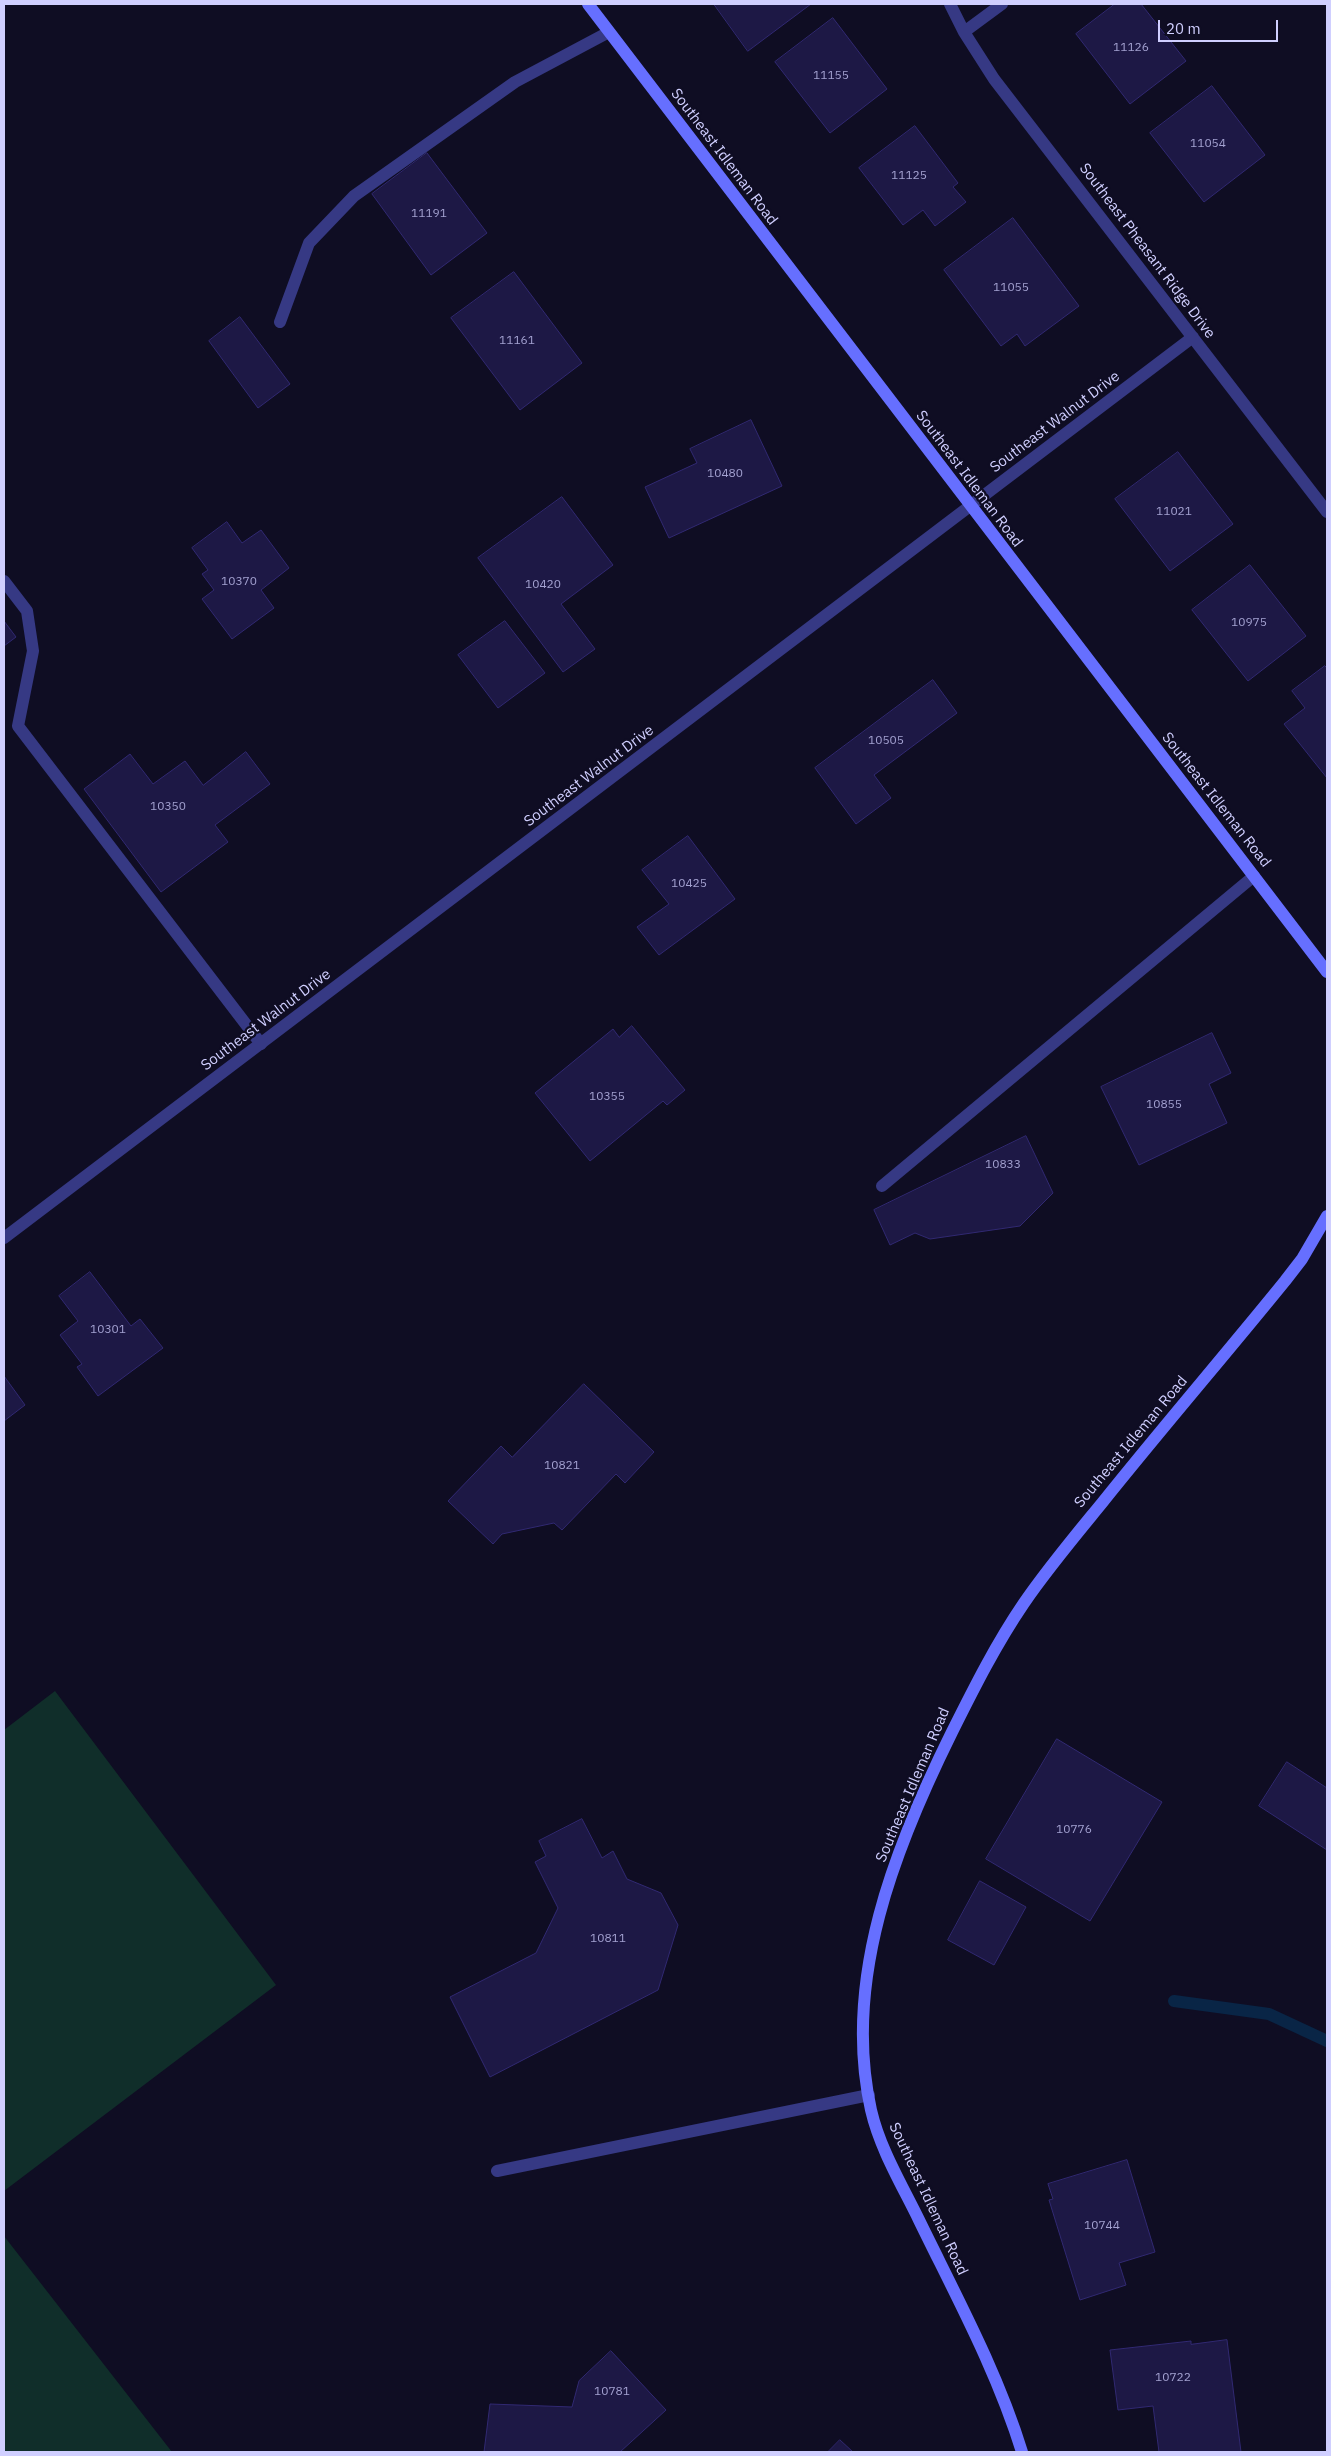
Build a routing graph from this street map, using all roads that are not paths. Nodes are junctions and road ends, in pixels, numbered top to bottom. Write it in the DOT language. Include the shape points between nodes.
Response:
graph roads {
  1 [pos="588,4"];
  2 [pos="950,4"];
  3 [pos="1002,4"];
  4 [pos="609,32"];
  5 [pos="964,32"];
  6 [pos="280,322"];
  7 [pos="1193,338"];
  8 [pos="970,507"];
  9 [pos="1327,512"];
  10 [pos="4,581"];
  11 [pos="1254,876"];
  12 [pos="1327,972"];
  13 [pos="261,1044"];
  14 [pos="882,1186"];
  15 [pos="1327,1216"];
  16 [pos="4,1238"];
  17 [pos="868,2095"];
  18 [pos="497,2171"];
  19 [pos="1022,2452"];
  1 -- 4 [label="main road, Southeast Idleman Road"];
  2 -- 5 [label="street, Southeast Pheasant Ridge Drive"];
  3 -- 5 [label="street"];
  4 -- 6 [label="street" via="515,82 354,196 309,243"];
  4 -- 8 [label="main road, Southeast Idleman Road"];
  5 -- 7 [label="street, Southeast Pheasant Ridge Drive" via="994,79"];
  7 -- 8 [label="street, Southeast Walnut Drive"];
  7 -- 9 [label="street, Southeast Pheasant Ridge Drive"];
  8 -- 11 [label="main road, Southeast Idleman Road"];
  8 -- 13 [label="street, Southeast Walnut Drive"];
  10 -- 13 [label="street" via="27,611 33,652 18,726"];
  11 -- 12 [label="main road, Southeast Idleman Road"];
  11 -- 14 [label="street"];
  13 -- 16 [label="street, Southeast Walnut Drive"];
  15 -- 17 [label="main road, Southeast Idleman Road" via="1285,1281 1062,1552 1024,1604 980,1676 919,1804 882,1906 865,1984 863,2051"];
  17 -- 18 [label="street"];
  17 -- 19 [label="main road, Southeast Idleman Road" via="883,2146 994,2374"];
}
